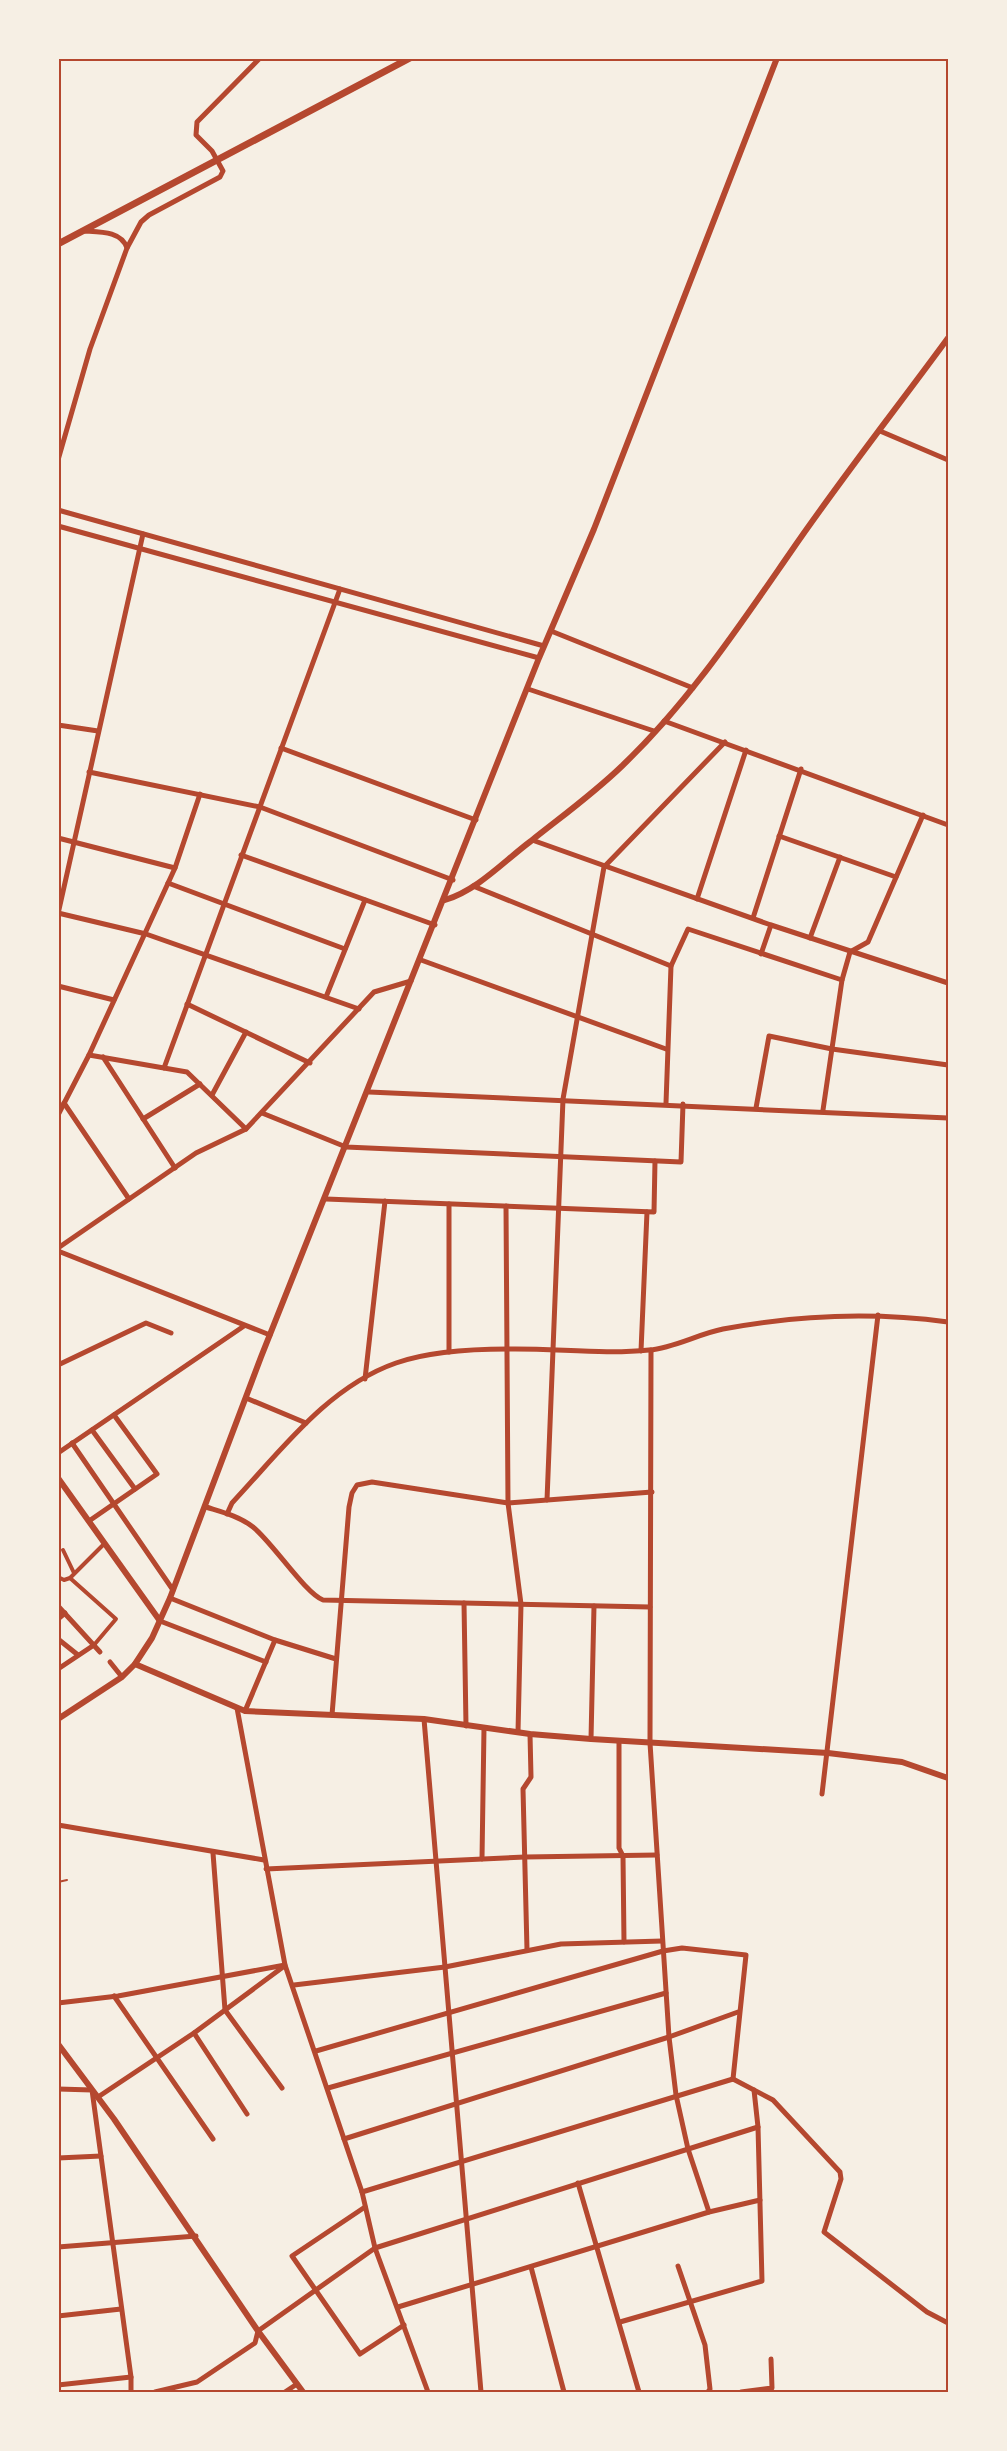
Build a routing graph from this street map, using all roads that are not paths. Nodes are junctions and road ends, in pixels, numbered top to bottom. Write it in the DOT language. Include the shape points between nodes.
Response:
graph roads {
  1 [pos="260,58"];
  2 [pos="410,58"];
  3 [pos="777,58"];
  4 [pos="216,160"];
  5 [pos="82,231"];
  6 [pos="58,243"];
  7 [pos="128,249"];
  8 [pos="948,338"];
  9 [pos="880,431"];
  10 [pos="58,460"];
  11 [pos="948,460"];
  12 [pos="58,510"];
  13 [pos="58,526"];
  14 [pos="143,534"];
  15 [pos="139,548"];
  16 [pos="340,589"];
  17 [pos="335,602"];
  18 [pos="551,630"];
  19 [pos="544,646"];
  20 [pos="539,658"];
  21 [pos="693,688"];
  22 [pos="528,689"];
  23 [pos="664,722"];
  24 [pos="58,725"];
  25 [pos="98,731"];
  26 [pos="654,731"];
  27 [pos="725,742"];
  28 [pos="281,748"];
  29 [pos="746,750"];
  30 [pos="801,770"];
  31 [pos="89,772"];
  32 [pos="200,794"];
  33 [pos="260,807"];
  34 [pos="923,815"];
  35 [pos="476,820"];
  36 [pos="948,825"];
  37 [pos="780,836"];
  38 [pos="58,838"];
  39 [pos="532,840"];
  40 [pos="75,842"];
  41 [pos="241,855"];
  42 [pos="840,857"];
  43 [pos="604,867"];
  44 [pos="175,868"];
  45 [pos="896,877"];
  46 [pos="453,880"];
  47 [pos="168,883"];
  48 [pos="473,886"];
  49 [pos="697,899"];
  50 [pos="364,900"];
  51 [pos="445,900"];
  52 [pos="223,904"];
  53 [pos="59,913"];
  54 [pos="753,918"];
  55 [pos="435,925"];
  56 [pos="771,925"];
  57 [pos="146,933"];
  58 [pos="590,935"];
  59 [pos="810,938"];
  60 [pos="345,949"];
  61 [pos="850,951"];
  62 [pos="205,952"];
  63 [pos="761,954"];
  64 [pos="421,960"];
  65 [pos="670,966"];
  66 [pos="842,980"];
  67 [pos="413,981"];
  68 [pos="948,983"];
  69 [pos="58,986"];
  70 [pos="327,997"];
  71 [pos="114,1000"];
  72 [pos="187,1004"];
  73 [pos="359,1009"];
  74 [pos="576,1018"];
  75 [pos="246,1032"];
  76 [pos="666,1049"];
  77 [pos="832,1049"];
  78 [pos="89,1055"];
  79 [pos="103,1057"];
  80 [pos="310,1063"];
  81 [pos="948,1065"];
  82 [pos="164,1068"];
  83 [pos="200,1084"];
  84 [pos="369,1092"];
  85 [pos="212,1095"];
  86 [pos="563,1099"];
  87 [pos="64,1103"];
  88 [pos="666,1103"];
  89 [pos="683,1104"];
  90 [pos="756,1108"];
  91 [pos="823,1110"];
  92 [pos="262,1113"];
  93 [pos="58,1114"];
  94 [pos="948,1118"];
  95 [pos="143,1119"];
  96 [pos="246,1129"];
  97 [pos="346,1147"];
  98 [pos="561,1158"];
  99 [pos="656,1161"];
  100 [pos="175,1168"];
  101 [pos="129,1199"];
  102 [pos="326,1199"];
  103 [pos="385,1201"];
  104 [pos="449,1204"];
  105 [pos="506,1206"];
  106 [pos="559,1209"];
  107 [pos="647,1212"];
  108 [pos="58,1250"];
  109 [pos="878,1315"];
  110 [pos="948,1322"];
  111 [pos="244,1326"];
  112 [pos="171,1333"];
  113 [pos="270,1335"];
  114 [pos="507,1349"];
  115 [pos="553,1349"];
  116 [pos="651,1350"];
  117 [pos="640,1351"];
  118 [pos="449,1352"];
  119 [pos="58,1365"];
  120 [pos="364,1379"];
  121 [pos="246,1398"];
  122 [pos="114,1415"];
  123 [pos="306,1423"];
  124 [pos="92,1430"];
  125 [pos="72,1443"];
  126 [pos="58,1453"];
  127 [pos="58,1478"];
  128 [pos="135,1489"];
  129 [pos="652,1492"];
  130 [pos="547,1500"];
  131 [pos="114,1503"];
  132 [pos="508,1503"];
  133 [pos="206,1507"];
  134 [pos="226,1514"];
  135 [pos="89,1521"];
  136 [pos="104,1544"];
  137 [pos="63,1550"];
  138 [pos="75,1573"];
  139 [pos="58,1577"];
  140 [pos="70,1578"];
  141 [pos="173,1590"];
  142 [pos="170,1598"];
  143 [pos="340,1599"];
  144 [pos="464,1603"];
  145 [pos="521,1604"];
  146 [pos="594,1605"];
  147 [pos="58,1606"];
  148 [pos="650,1607"];
  149 [pos="65,1612"];
  150 [pos="58,1619"];
  151 [pos="160,1621"];
  152 [pos="58,1639"];
  153 [pos="275,1640"];
  154 [pos="93,1645"];
  155 [pos="100,1652"];
  156 [pos="78,1655"];
  157 [pos="336,1659"];
  158 [pos="110,1662"];
  159 [pos="266,1662"];
  160 [pos="135,1664"];
  161 [pos="60,1668"];
  162 [pos="122,1677"];
  163 [pos="237,1708"];
  164 [pos="245,1711"];
  165 [pos="332,1714"];
  166 [pos="58,1719"];
  167 [pos="424,1719"];
  168 [pos="466,1726"];
  169 [pos="484,1728"];
  170 [pos="518,1732"];
  171 [pos="530,1734"];
  172 [pos="591,1739"];
  173 [pos="619,1741"];
  174 [pos="650,1743"];
  175 [pos="828,1754"];
  176 [pos="948,1778"];
  177 [pos="822,1794"];
  178 [pos="58,1825"];
  179 [pos="213,1853"];
  180 [pos="657,1855"];
  181 [pos="623,1856"];
  182 [pos="525,1857"];
  183 [pos="482,1859"];
  184 [pos="264,1860"];
  185 [pos="436,1861"];
  186 [pos="266,1869"];
  187 [pos="67,1880"];
  188 [pos="58,1882"];
  189 [pos="662,1941"];
  190 [pos="624,1942"];
  191 [pos="527,1950"];
  192 [pos="663,1951"];
  193 [pos="285,1965"];
  194 [pos="445,1966"];
  195 [pos="224,1977"];
  196 [pos="294,1985"];
  197 [pos="666,1993"];
  198 [pos="114,1996"];
  199 [pos="58,2003"];
  200 [pos="225,2010"];
  201 [pos="738,2012"];
  202 [pos="447,2013"];
  203 [pos="194,2033"];
  204 [pos="669,2037"];
  205 [pos="58,2044"];
  206 [pos="316,2050"];
  207 [pos="451,2054"];
  208 [pos="157,2057"];
  209 [pos="733,2079"];
  210 [pos="282,2088"];
  211 [pos="328,2088"];
  212 [pos="58,2089"];
  213 [pos="92,2090"];
  214 [pos="754,2090"];
  215 [pos="676,2095"];
  216 [pos="98,2097"];
  217 [pos="455,2105"];
  218 [pos="247,2114"];
  219 [pos="758,2127"];
  220 [pos="213,2139"];
  221 [pos="344,2139"];
  222 [pos="688,2149"];
  223 [pos="101,2156"];
  224 [pos="58,2158"];
  225 [pos="460,2163"];
  226 [pos="578,2183"];
  227 [pos="362,2192"];
  228 [pos="760,2200"];
  229 [pos="365,2207"];
  230 [pos="709,2212"];
  231 [pos="464,2220"];
  232 [pos="196,2236"];
  233 [pos="113,2242"];
  234 [pos="598,2246"];
  235 [pos="58,2247"];
  236 [pos="375,2248"];
  237 [pos="678,2266"];
  238 [pos="531,2267"];
  239 [pos="470,2285"];
  240 [pos="314,2290"];
  241 [pos="690,2303"];
  242 [pos="398,2307"];
  243 [pos="121,2309"];
  244 [pos="58,2316"];
  245 [pos="620,2322"];
  246 [pos="948,2324"];
  247 [pos="404,2325"];
  248 [pos="258,2331"];
  249 [pos="771,2359"];
  250 [pos="131,2377"];
  251 [pos="297,2384"];
  252 [pos="58,2385"];
  253 [pos="131,2392"];
  254 [pos="155,2392"];
  255 [pos="285,2392"];
  256 [pos="303,2392"];
  257 [pos="428,2392"];
  258 [pos="481,2392"];
  259 [pos="564,2392"];
  260 [pos="639,2392"];
  261 [pos="708,2392"];
  262 [pos="741,2392"];
  1 -- 4 [label="street" via="197,122 196,135"];
  2 -- 4 [label="main road"];
  3 -- 18 [label="street" via="594,530"];
  4 -- 5 [label="main road"];
  4 -- 7 [label="street" via="223,171 220,177 149,215 141,222"];
  5 -- 6 [label="main road"];
  5 -- 7 [label="street" via="119,237"];
  7 -- 10 [label="street" via="90,349"];
  8 -- 9 [label="street"];
  9 -- 11 [label="street"];
  9 -- 21 [label="street"];
  12 -- 14 [label="street"];
  13 -- 15 [label="street"];
  14 -- 15 [label="street"];
  14 -- 16 [label="street"];
  15 -- 17 [label="street"];
  15 -- 25 [label="street"];
  16 -- 17 [label="street"];
  16 -- 19 [label="street"];
  17 -- 20 [label="street"];
  17 -- 28 [label="street"];
  18 -- 19 [label="street"];
  18 -- 21 [label="street"];
  19 -- 20 [label="street"];
  20 -- 22 [label="street"];
  21 -- 23 [label="street"];
  22 -- 26 [label="street"];
  22 -- 35 [label="street"];
  23 -- 26 [label="street"];
  23 -- 27 [label="street"];
  24 -- 25 [label="street"];
  25 -- 31 [label="street"];
  26 -- 39 [label="street" via="622,766"];
  27 -- 29 [label="street"];
  27 -- 43 [label="street"];
  28 -- 33 [label="street"];
  28 -- 35 [label="street"];
  29 -- 30 [label="street"];
  29 -- 49 [label="street"];
  30 -- 34 [label="street"];
  30 -- 37 [label="street"];
  31 -- 32 [label="street"];
  31 -- 40 [label="street"];
  32 -- 33 [label="street"];
  32 -- 44 [label="street"];
  33 -- 41 [label="street"];
  33 -- 46 [label="street"];
  34 -- 36 [label="street"];
  34 -- 45 [label="street"];
  35 -- 46 [label="street"];
  37 -- 42 [label="street"];
  37 -- 54 [label="street"];
  38 -- 40 [label="street"];
  39 -- 43 [label="street"];
  39 -- 48 [label="street"];
  40 -- 44 [label="street"];
  40 -- 53 [label="street"];
  41 -- 50 [label="street"];
  41 -- 52 [label="street"];
  42 -- 45 [label="street"];
  42 -- 59 [label="street"];
  43 -- 49 [label="street"];
  43 -- 58 [label="street"];
  44 -- 47 [label="street"];
  45 -- 61 [label="street" via="868,942"];
  46 -- 51 [label="street"];
  47 -- 52 [label="street"];
  47 -- 57 [label="street"];
  48 -- 51 [label="street"];
  48 -- 58 [label="street"];
  49 -- 54 [label="street"];
  50 -- 55 [label="street"];
  50 -- 60 [label="street"];
  51 -- 55 [label="street"];
  52 -- 60 [label="street"];
  52 -- 62 [label="street"];
  53 -- 57 [label="street"];
  54 -- 56 [label="street"];
  55 -- 64 [label="street"];
  56 -- 59 [label="street"];
  56 -- 63 [label="street"];
  57 -- 62 [label="street"];
  57 -- 71 [label="street"];
  58 -- 65 [label="street"];
  58 -- 74 [label="street"];
  59 -- 61 [label="street"];
  60 -- 70 [label="street"];
  61 -- 66 [label="street"];
  61 -- 68 [label="street"];
  62 -- 70 [label="street"];
  62 -- 72 [label="street"];
  63 -- 65 [label="street" via="688,929"];
  63 -- 66 [label="street"];
  64 -- 67 [label="street"];
  64 -- 74 [label="street"];
  65 -- 76 [label="street"];
  66 -- 77 [label="street"];
  67 -- 73 [label="street" via="374,992"];
  67 -- 84 [label="street"];
  69 -- 71 [label="street"];
  70 -- 73 [label="street"];
  71 -- 78 [label="street"];
  72 -- 75 [label="street"];
  72 -- 82 [label="street"];
  73 -- 80 [label="street"];
  74 -- 76 [label="street"];
  74 -- 86 [label="street"];
  75 -- 80 [label="street"];
  75 -- 85 [label="street"];
  76 -- 88 [label="street"];
  77 -- 81 [label="street"];
  77 -- 90 [label="street" via="769,1036"];
  77 -- 91 [label="street"];
  78 -- 79 [label="street"];
  78 -- 87 [label="street"];
  79 -- 82 [label="street"];
  79 -- 95 [label="street"];
  80 -- 92 [label="street"];
  82 -- 83 [label="street" via="187,1072"];
  83 -- 85 [label="street"];
  83 -- 95 [label="street"];
  84 -- 86 [label="street"];
  84 -- 97 [label="street"];
  85 -- 96 [label="street"];
  86 -- 88 [label="street"];
  86 -- 98 [label="street"];
  87 -- 93 [label="street"];
  87 -- 101 [label="street"];
  88 -- 89 [label="street"];
  89 -- 90 [label="street"];
  89 -- 99 [label="street" via="681,1162"];
  90 -- 91 [label="street"];
  91 -- 94 [label="street"];
  92 -- 96 [label="street"];
  92 -- 97 [label="street"];
  95 -- 100 [label="street"];
  96 -- 100 [label="street"];
  97 -- 98 [label="street"];
  97 -- 102 [label="street"];
  98 -- 99 [label="street"];
  98 -- 106 [label="street"];
  99 -- 107 [label="street" via="654,1212"];
  100 -- 101 [label="street"];
  101 -- 108 [label="street"];
  102 -- 103 [label="street"];
  102 -- 113 [label="street"];
  103 -- 104 [label="street"];
  103 -- 120 [label="street"];
  104 -- 105 [label="street"];
  104 -- 118 [label="street"];
  105 -- 106 [label="street"];
  105 -- 114 [label="street"];
  106 -- 107 [label="street"];
  106 -- 115 [label="street"];
  107 -- 117 [label="street"];
  108 -- 111 [label="street"];
  109 -- 110 [label="street"];
  109 -- 116 [label="street" via="826,1316 735,1327"];
  109 -- 175 [label="street"];
  111 -- 113 [label="street"];
  111 -- 122 [label="street"];
  112 -- 119 [label="street" via="146,1323"];
  113 -- 121 [label="street"];
  114 -- 115 [label="street"];
  114 -- 118 [label="street"];
  114 -- 132 [label="street"];
  115 -- 117 [label="street"];
  115 -- 130 [label="street"];
  116 -- 117 [label="street"];
  116 -- 129 [label="street"];
  118 -- 120 [label="street" via="396,1363"];
  120 -- 123 [label="street" via="319,1409"];
  121 -- 123 [label="street"];
  121 -- 133 [label="street"];
  122 -- 124 [label="street"];
  122 -- 128 [label="street" via="157,1474"];
  123 -- 134 [label="street"];
  124 -- 125 [label="street"];
  124 -- 128 [label="street"];
  125 -- 126 [label="street"];
  125 -- 131 [label="street"];
  127 -- 135 [label="street"];
  128 -- 131 [label="street"];
  129 -- 130 [label="street"];
  129 -- 148 [label="street"];
  130 -- 132 [label="street"];
  131 -- 135 [label="street"];
  131 -- 141 [label="street"];
  132 -- 143 [label="street" via="372,1482 357,1485 349,1508"];
  132 -- 145 [label="street"];
  133 -- 134 [label="street"];
  133 -- 141 [label="street"];
  134 -- 143 [label="street" via="239,1518 262,1535 316,1597"];
  135 -- 136 [label="street"];
  136 -- 138 [label="street"];
  136 -- 151 [label="street"];
  137 -- 138 [label="street"];
  138 -- 140 [label="street"];
  139 -- 140 [label="street"];
  140 -- 154 [label="street" via="116,1617"];
  141 -- 142 [label="street"];
  142 -- 151 [label="street"];
  142 -- 153 [label="street"];
  143 -- 144 [label="street"];
  143 -- 157 [label="street"];
  144 -- 145 [label="street"];
  144 -- 168 [label="street"];
  145 -- 146 [label="street"];
  145 -- 170 [label="street"];
  146 -- 148 [label="street"];
  146 -- 172 [label="street"];
  147 -- 149 [label="street"];
  148 -- 174 [label="street"];
  149 -- 150 [label="street"];
  149 -- 154 [label="street"];
  151 -- 159 [label="street"];
  151 -- 160 [label="street"];
  152 -- 156 [label="street"];
  153 -- 157 [label="street"];
  153 -- 159 [label="street"];
  154 -- 155 [label="street"];
  154 -- 156 [label="street"];
  156 -- 161 [label="street"];
  157 -- 165 [label="street"];
  158 -- 162 [label="street"];
  159 -- 164 [label="street"];
  160 -- 162 [label="street"];
  160 -- 163 [label="street"];
  162 -- 166 [label="street"];
  163 -- 164 [label="street"];
  163 -- 184 [label="street"];
  164 -- 165 [label="street"];
  165 -- 167 [label="street"];
  167 -- 168 [label="street"];
  167 -- 185 [label="street"];
  168 -- 169 [label="street"];
  169 -- 170 [label="street"];
  169 -- 183 [label="street"];
  170 -- 171 [label="street"];
  171 -- 172 [label="street"];
  171 -- 182 [label="street" via="531,1777 523,1790"];
  172 -- 173 [label="street"];
  173 -- 174 [label="street"];
  173 -- 181 [label="street" via="619,1848"];
  174 -- 175 [label="street"];
  174 -- 180 [label="street"];
  175 -- 176 [label="street" via="902,1762"];
  175 -- 177 [label="street"];
  178 -- 179 [label="street"];
  179 -- 184 [label="street"];
  179 -- 195 [label="street"];
  180 -- 181 [label="street"];
  180 -- 189 [label="street"];
  181 -- 182 [label="street"];
  181 -- 190 [label="street"];
  182 -- 183 [label="street"];
  182 -- 191 [label="street"];
  183 -- 185 [label="street"];
  184 -- 186 [label="street"];
  185 -- 186 [label="street"];
  185 -- 194 [label="street"];
  186 -- 193 [label="street"];
  187 -- 188 [label="lane"];
  189 -- 190 [label="street"];
  189 -- 192 [label="street"];
  190 -- 191 [label="street" via="561,1944"];
  191 -- 194 [label="street"];
  192 -- 197 [label="street"];
  192 -- 201 [label="street" via="682,1948 746,1955"];
  192 -- 202 [label="street"];
  193 -- 195 [label="street"];
  193 -- 196 [label="street"];
  193 -- 200 [label="street"];
  194 -- 196 [label="street"];
  194 -- 202 [label="street"];
  195 -- 198 [label="street"];
  195 -- 200 [label="street"];
  196 -- 206 [label="street"];
  197 -- 204 [label="street"];
  197 -- 207 [label="street"];
  198 -- 199 [label="street"];
  198 -- 208 [label="street"];
  200 -- 203 [label="street"];
  200 -- 210 [label="street"];
  201 -- 204 [label="street"];
  201 -- 209 [label="street"];
  202 -- 206 [label="street"];
  202 -- 207 [label="street"];
  203 -- 208 [label="street"];
  203 -- 218 [label="street"];
  204 -- 215 [label="street"];
  204 -- 217 [label="street"];
  205 -- 213 [label="street"];
  206 -- 211 [label="street"];
  207 -- 211 [label="street"];
  207 -- 217 [label="street"];
  208 -- 216 [label="street"];
  208 -- 220 [label="street"];
  209 -- 214 [label="street"];
  209 -- 215 [label="street"];
  211 -- 221 [label="street"];
  212 -- 213 [label="street"];
  213 -- 216 [label="street"];
  213 -- 223 [label="street"];
  214 -- 219 [label="street"];
  214 -- 246 [label="street" via="773,2100 840,2172 824,2232"];
  215 -- 222 [label="street"];
  215 -- 225 [label="street"];
  216 -- 232 [label="street"];
  217 -- 221 [label="street"];
  217 -- 225 [label="street"];
  219 -- 222 [label="street"];
  219 -- 228 [label="street"];
  221 -- 227 [label="street"];
  222 -- 226 [label="street"];
  222 -- 230 [label="street"];
  223 -- 224 [label="street"];
  223 -- 233 [label="street"];
  225 -- 227 [label="street"];
  225 -- 231 [label="street"];
  226 -- 231 [label="street"];
  226 -- 234 [label="street"];
  227 -- 229 [label="street"];
  228 -- 230 [label="street"];
  228 -- 241 [label="street" via="762,2281"];
  229 -- 236 [label="street"];
  229 -- 240 [label="street" via="292,2256"];
  230 -- 234 [label="street"];
  231 -- 236 [label="street"];
  231 -- 239 [label="street"];
  232 -- 233 [label="street"];
  232 -- 248 [label="street"];
  233 -- 235 [label="street"];
  233 -- 243 [label="street"];
  234 -- 238 [label="street"];
  234 -- 245 [label="street"];
  236 -- 240 [label="street"];
  236 -- 242 [label="street"];
  237 -- 241 [label="street"];
  238 -- 239 [label="street"];
  238 -- 259 [label="street"];
  239 -- 242 [label="street"];
  239 -- 258 [label="street"];
  240 -- 247 [label="street" via="360,2354"];
  240 -- 248 [label="street"];
  241 -- 245 [label="street"];
  241 -- 261 [label="street" via="705,2344"];
  242 -- 247 [label="street"];
  243 -- 244 [label="street"];
  243 -- 250 [label="street"];
  245 -- 260 [label="street"];
  247 -- 257 [label="street"];
  248 -- 251 [label="street"];
  248 -- 254 [label="street" via="255,2343 197,2382"];
  249 -- 262 [label="street" via="772,2388"];
  250 -- 252 [label="street"];
  250 -- 253 [label="street"];
  251 -- 255 [label="street"];
  251 -- 256 [label="street"];
}
